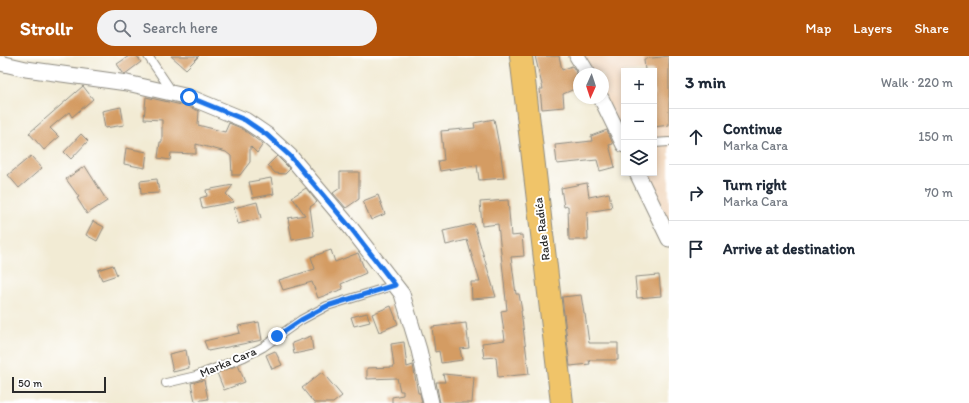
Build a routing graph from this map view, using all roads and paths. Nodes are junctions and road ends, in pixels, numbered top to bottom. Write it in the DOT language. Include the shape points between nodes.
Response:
graph roads {
  1 [pos="148,56"];
  2 [pos="521,56"];
  3 [pos="577,56"];
  4 [pos="0,63"];
  5 [pos="584,68"];
  6 [pos="174,93"];
  7 [pos="604,104"];
  8 [pos="622,140"];
  9 [pos="669,142"];
  10 [pos="657,143"];
  11 [pos="638,176"];
  12 [pos="669,239"];
  13 [pos="395,285"];
  14 [pos="166,383"];
  15 [pos="431,403"];
  16 [pos="562,403"];
  1 -- 6 [label="lane"];
  2 -- 16 [label="main road, Rade Radića"];
  3 -- 5 [label="street"];
  4 -- 6 [label="street"];
  6 -- 13 [label="street" via="245,120 267,135 295,162"];
  7 -- 8 [label="street"];
  9 -- 10 [label="lane"];
  11 -- 12 [label="street"];
  13 -- 14 [label="lane, Marka Cara" via="327,306 244,357 196,376"];
  13 -- 15 [label="street" via="402,294 419,350"];
}
